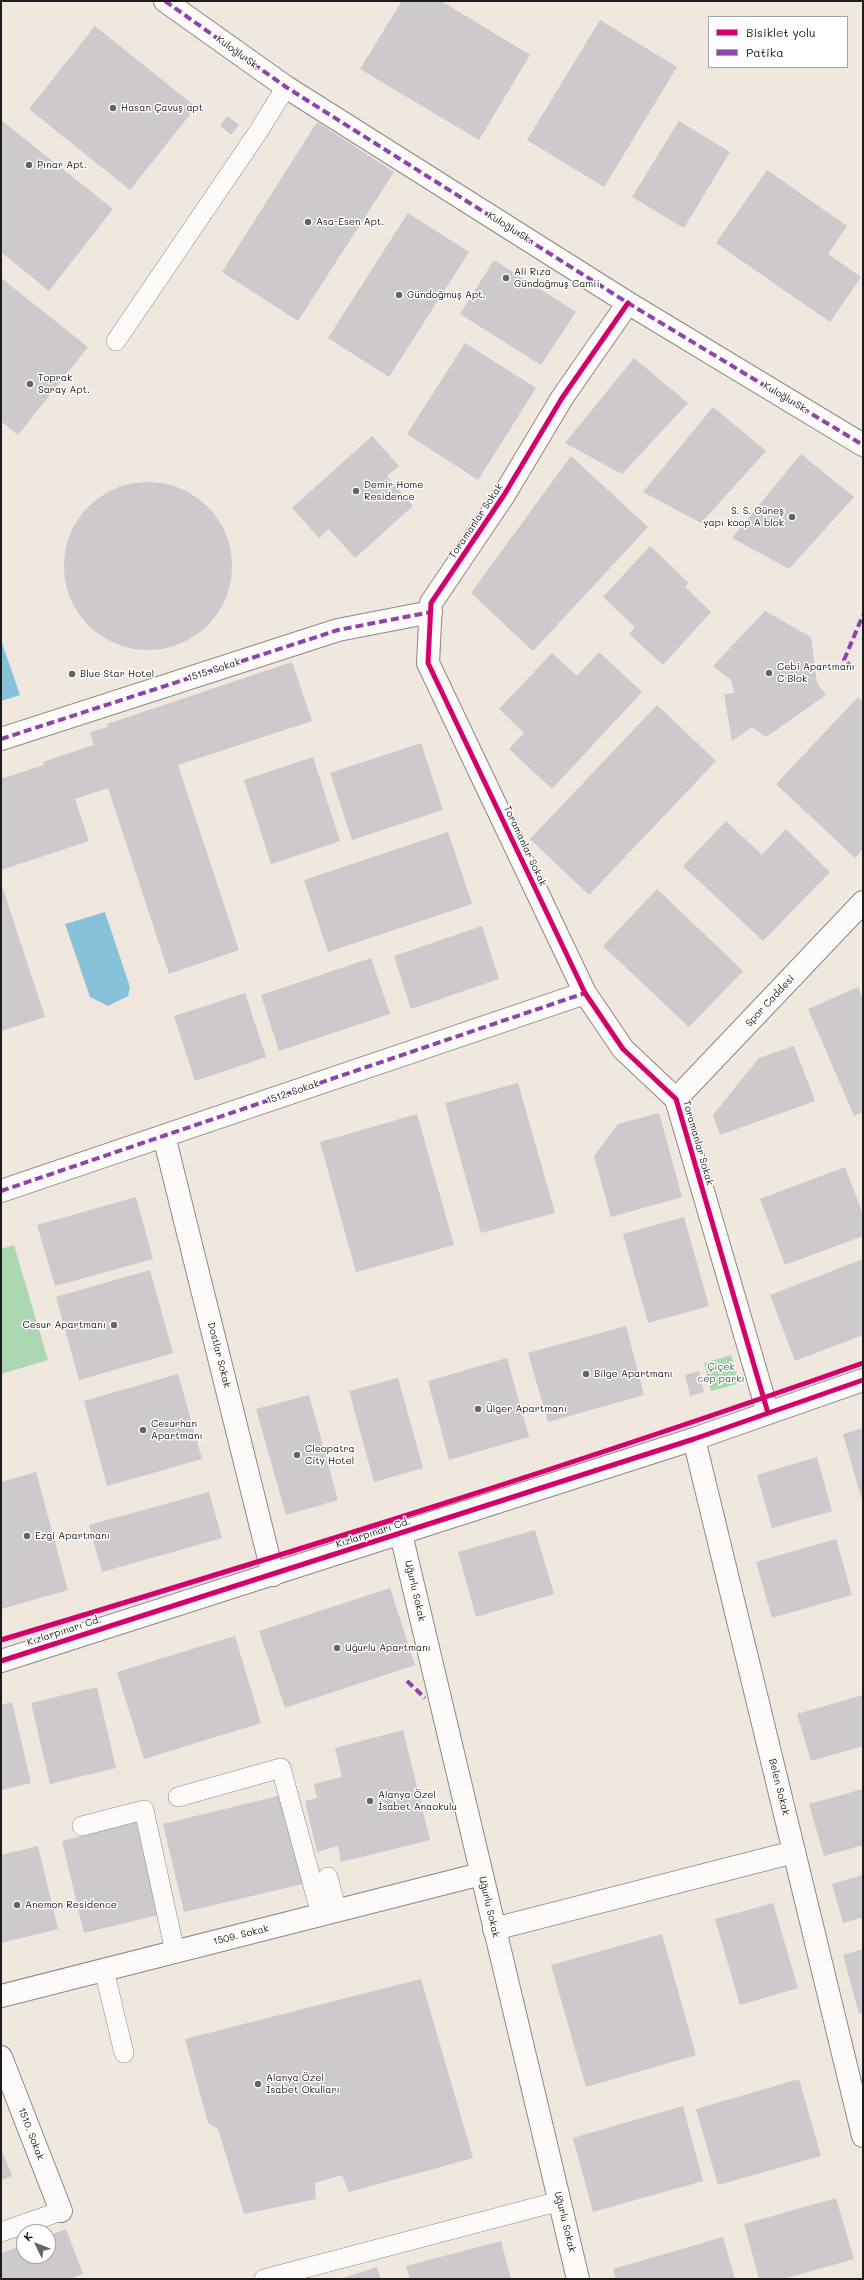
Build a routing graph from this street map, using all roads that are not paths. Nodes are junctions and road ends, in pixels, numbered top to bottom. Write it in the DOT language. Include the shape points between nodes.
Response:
graph roads {
  1 [pos="165,1"];
  2 [pos="286,88"];
  3 [pos="628,303"];
  4 [pos="116,341"];
  5 [pos="863,445"];
  6 [pos="431,612"];
  7 [pos="1,739"];
  8 [pos="863,902"];
  9 [pos="585,993"];
  10 [pos="676,1099"];
  11 [pos="164,1136"];
  12 [pos="1,1191"];
  13 [pos="863,1380"];
  14 [pos="768,1413"];
  15 [pos="694,1439"];
  16 [pos="401,1534"];
  17 [pos="274,1575"];
  18 [pos="1,1661"];
  19 [pos="178,1797"];
  20 [pos="82,1826"];
  21 [pos="794,1852"];
  22 [pos="481,1874"];
  23 [pos="328,1877"];
  24 [pos="329,1913"];
  25 [pos="494,1929"];
  26 [pos="175,1952"];
  27 [pos="104,1970"];
  28 [pos="1,1996"];
  29 [pos="124,2053"];
  30 [pos="1,2057"];
  31 [pos="863,2136"];
  32 [pos="560,2200"];
  33 [pos="61,2211"];
  34 [pos="1,2232"];
  35 [pos="264,2279"];
  36 [pos="578,2279"];
  1 -- 2 [label="street, Kuloğlu Sk."];
  2 -- 3 [label="street, Kuloğlu Sk."];
  2 -- 4 [label="lane"];
  3 -- 5 [label="street, Kuloğlu Sk."];
  3 -- 6 [label="street, Toramanlar Sokak" via="562,398 504,495 431,603"];
  6 -- 7 [label="street, 1515. Sokak" via="338,630"];
  6 -- 9 [label="street, Toramanlar Sokak" via="428,663"];
  8 -- 10 [label="street, Spor Caddesi"];
  9 -- 10 [label="street, Toramanlar Sokak" via="623,1049"];
  9 -- 11 [label="street, 1512. Sokak"];
  10 -- 14 [label="street, Toramanlar Sokak"];
  11 -- 12 [label="street, 1512. Sokak"];
  11 -- 17 [label="street, Dostlar Sokak"];
  13 -- 14 [label="street, Kızlarpınarı Cd."];
  14 -- 15 [label="street, Kızlarpınarı Cd."];
  15 -- 16 [label="street, Kızlarpınarı Cd."];
  15 -- 21 [label="street, Belen Sokak"];
  16 -- 17 [label="street, Kızlarpınarı Cd."];
  16 -- 22 [label="street, Uğurlu Sokak"];
  17 -- 18 [label="street, Kızlarpınarı Cd."];
  19 -- 24 [label="lane" via="280,1768"];
  20 -- 26 [label="lane" via="144,1810"];
  21 -- 25 [label="street"];
  21 -- 31 [label="street, Belen Sokak"];
  22 -- 24 [label="street, 1509. Sokak"];
  22 -- 25 [label="street, Uğurlu Sokak"];
  23 -- 24 [label="lane"];
  24 -- 26 [label="street, 1509. Sokak"];
  25 -- 32 [label="street, Uğurlu Sokak"];
  26 -- 27 [label="street, 1509. Sokak"];
  27 -- 28 [label="street, 1509. Sokak"];
  27 -- 29 [label="lane"];
  30 -- 33 [label="street, 1510. Sokak"];
  32 -- 35 [label="lane"];
  32 -- 36 [label="street, Uğurlu Sokak"];
  33 -- 34 [label="lane"];
}
